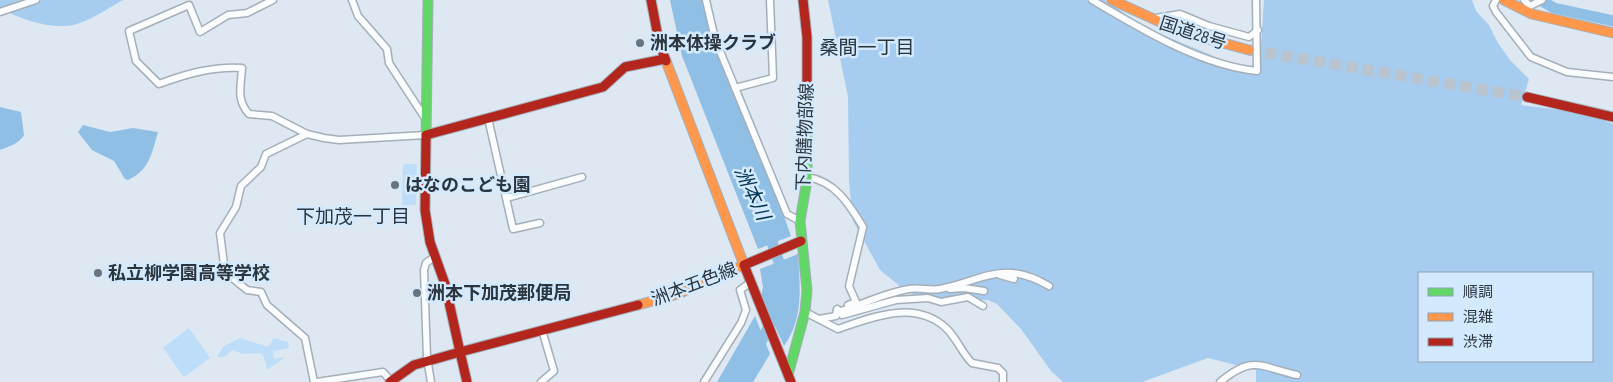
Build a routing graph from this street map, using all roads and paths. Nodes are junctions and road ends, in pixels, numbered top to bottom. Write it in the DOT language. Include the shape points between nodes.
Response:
graph roads {
  1 [pos="36,0"];
  2 [pos="273,0"];
  3 [pos="352,0"];
  4 [pos="428,0"];
  5 [pos="651,0"];
  6 [pos="706,0"];
  7 [pos="770,0"];
  8 [pos="803,0"];
  9 [pos="1092,0"];
  10 [pos="1112,0"];
  11 [pos="1256,0"];
  12 [pos="1496,0"];
  13 [pos="1504,0"];
  14 [pos="1524,0"];
  15 [pos="1542,0"];
  16 [pos="0,12"];
  17 [pos="1152,19"];
  18 [pos="1258,30"];
  19 [pos="1613,34"];
  20 [pos="1249,50"];
  21 [pos="665,58"];
  22 [pos="1613,77"];
  23 [pos="735,88"];
  24 [pos="1527,97"];
  25 [pos="1613,117"];
  26 [pos="488,118"];
  27 [pos="426,120"];
  28 [pos="307,134"];
  29 [pos="426,136"];
  30 [pos="582,177"];
  31 [pos="807,177"];
  32 [pos="507,198"];
  33 [pos="800,221"];
  34 [pos="540,223"];
  35 [pos="799,242"];
  36 [pos="434,257"];
  37 [pos="744,266"];
  38 [pos="994,273"];
  39 [pos="1014,279"];
  40 [pos="751,282"];
  41 [pos="1049,286"];
  42 [pos="939,289"];
  43 [pos="984,291"];
  44 [pos="983,306"];
  45 [pos="805,312"];
  46 [pos="836,314"];
  47 [pos="820,319"];
  48 [pos="542,330"];
  49 [pos="460,352"];
  50 [pos="427,358"];
  51 [pos="1297,375"];
  52 [pos="789,379"];
  53 [pos="316,382"];
  54 [pos="391,382"];
  55 [pos="431,382"];
  56 [pos="467,382"];
  57 [pos="541,382"];
  58 [pos="704,382"];
  59 [pos="1003,382"];
  60 [pos="1220,382"];
  1 -- 16 [label="street"];
  2 -- 28 [label="street" via="246,13 228,16 200,32 189,5 129,31 136,61 159,84 196,71 242,68 239,96 249,114 272,116"];
  3 -- 27 [label="street" via="358,16 387,49 389,63"];
  4 -- 27 [label="main road"];
  5 -- 21 [label="main road, 洲本五色線"];
  6 -- 23 [label="street" via="715,39"];
  7 -- 23 [label="street" via="773,78"];
  8 -- 31 [label="main road, 下内膳物部線" via="807,37"];
  9 -- 18 [label="street" via="1176,47 1242,69 1257,71"];
  10 -- 17 [label="main road, 国道28号"];
  11 -- 18 [label="street"];
  12 -- 22 [label="street" via="1493,6 1496,12 1531,57 1566,72"];
  13 -- 19 [label="main road" via="1544,18"];
  14 -- 15 [label="street" via="1530,6"];
  17 -- 18 [label="street" via="1180,14 1249,37"];
  17 -- 20 [label="main road, 国道28号"];
  21 -- 26 [label="main road" via="625,67 603,87"];
  21 -- 37 [label="main road, 洲本五色線"];
  23 -- 33 [label="street" via="787,214"];
  24 -- 25 [label="main road"];
  26 -- 29 [label="main road"];
  26 -- 32 [label="street"];
  27 -- 29 [label="main road"];
  28 -- 29 [label="street" via="339,140"];
  28 -- 53 [label="street" via="266,154 261,167 241,186 236,208 220,233 225,272 247,290 261,292 267,305 305,338"];
  29 -- 36 [label="main road" via="426,210"];
  30 -- 32 [label="street"];
  31 -- 33 [label="main road, 下内膳物部線"];
  31 -- 46 [label="street" via="821,179 845,198 863,227 849,286 856,302 838,308"];
  32 -- 34 [label="street" via="513,229"];
  33 -- 35 [label="main road, 下内膳物部線"];
  35 -- 37 [label="main road"];
  35 -- 45 [label="main road, 下内膳物部線" via="807,290"];
  36 -- 49 [label="main road" via="445,284"];
  36 -- 50 [label="street" via="426,263 424,270"];
  37 -- 40 [label="main road"];
  37 -- 48 [label="main road, 洲本五色線" via="678,294"];
  38 -- 39 [label="street"];
  38 -- 41 [label="street" via="1024,273"];
  38 -- 42 [label="street"];
  40 -- 52 [label="main road"];
  40 -- 58 [label="street" via="740,290 746,310 740,323"];
  42 -- 43 [label="street"];
  42 -- 46 [label="street" via="912,288 887,294"];
  44 -- 46 [label="street" via="968,297 941,302 928,298 896,300"];
  45 -- 47 [label="street"];
  45 -- 52 [label="main road, 下内膳物部線"];
  46 -- 47 [label="street"];
  47 -- 59 [label="street" via="838,329 875,316 917,314 946,328 972,363 998,368 1003,373"];
  48 -- 49 [label="main road, 洲本五色線"];
  48 -- 57 [label="street" via="554,371"];
  49 -- 50 [label="main road, 洲本五色線"];
  49 -- 56 [label="main road"];
  50 -- 54 [label="main road, 洲本五色線" via="404,369"];
  50 -- 55 [label="street"];
  51 -- 60 [label="street" via="1265,364 1254,364 1236,369"];
  53 -- 54 [label="street" via="384,372"];
}
